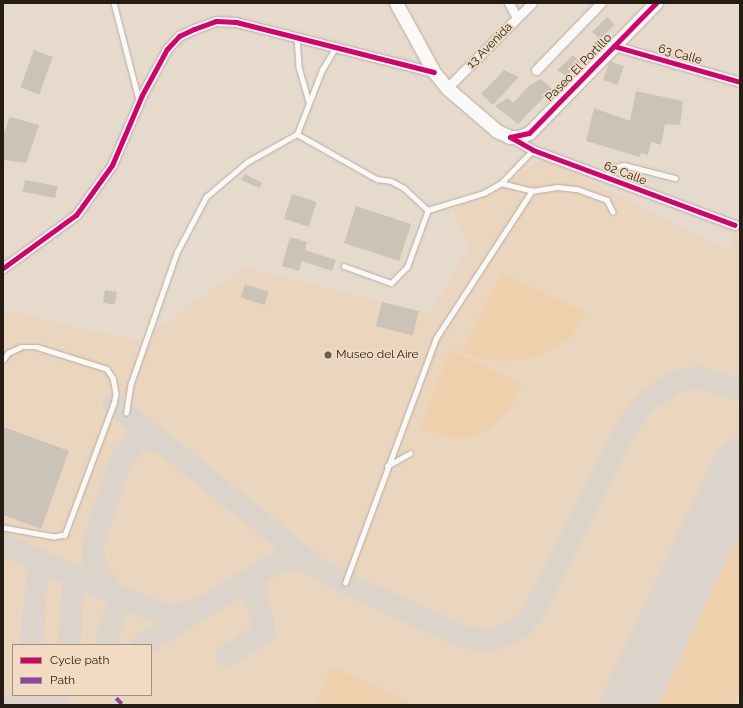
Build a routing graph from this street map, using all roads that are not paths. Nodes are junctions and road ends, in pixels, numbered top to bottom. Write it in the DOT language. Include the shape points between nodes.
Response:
graph roads {
  1 [pos="114,3"];
  2 [pos="396,3"];
  3 [pos="509,3"];
  4 [pos="532,3"];
  5 [pos="601,3"];
  6 [pos="656,3"];
  7 [pos="517,18"];
  8 [pos="297,38"];
  9 [pos="614,46"];
  10 [pos="336,47"];
  11 [pos="536,70"];
  12 [pos="434,72"];
  13 [pos="740,82"];
  14 [pos="447,88"];
  15 [pos="139,101"];
  16 [pos="309,103"];
  17 [pos="297,134"];
  18 [pos="510,137"];
  19 [pos="533,150"];
  20 [pos="607,178"];
  21 [pos="675,178"];
  22 [pos="501,184"];
  23 [pos="532,191"];
  24 [pos="428,210"];
  25 [pos="613,212"];
  26 [pos="735,224"];
  27 [pos="344,266"];
  28 [pos="3,268"];
  29 [pos="3,360"];
  30 [pos="126,413"];
  31 [pos="410,453"];
  32 [pos="387,466"];
  33 [pos="3,528"];
  34 [pos="345,583"];
  1 -- 15 [label="lane"];
  2 -- 12 [label="main road"];
  3 -- 7 [label="street"];
  4 -- 7 [label="street, 13 Avenida"];
  5 -- 11 [label="street"];
  6 -- 9 [label="main road, Paseo El Portillo"];
  7 -- 14 [label="street, 13 Avenida"];
  8 -- 10 [label="street"];
  8 -- 15 [label="street" via="236,22 216,21 194,29 179,36 167,49"];
  8 -- 16 [label="lane" via="299,67"];
  9 -- 13 [label="street, 63 Calle"];
  9 -- 18 [label="main road, Paseo El Portillo" via="529,133"];
  10 -- 12 [label="street"];
  10 -- 16 [label="lane" via="322,70"];
  12 -- 14 [label="main road"];
  14 -- 18 [label="main road" via="497,131"];
  15 -- 28 [label="street" via="112,165 76,215"];
  16 -- 17 [label="lane"];
  17 -- 24 [label="lane" via="377,178 391,181 404,188"];
  17 -- 30 [label="lane" via="248,162 206,197 174,259 131,382"];
  18 -- 19 [label="street, 62 Calle"];
  19 -- 20 [label="street, 62 Calle"];
  19 -- 22 [label="lane"];
  20 -- 21 [label="lane" via="610,168 624,165"];
  20 -- 26 [label="street, 62 Calle"];
  22 -- 23 [label="lane"];
  22 -- 24 [label="lane" via="484,193"];
  23 -- 25 [label="lane" via="557,187 578,189 607,200"];
  23 -- 32 [label="lane" via="436,338"];
  24 -- 27 [label="lane" via="407,267 391,283"];
  29 -- 33 [label="lane" via="8,353 21,347 37,347 107,369 113,378 116,394 65,535 54,537"];
  31 -- 32 [label="lane"];
  32 -- 34 [label="lane"];
}
